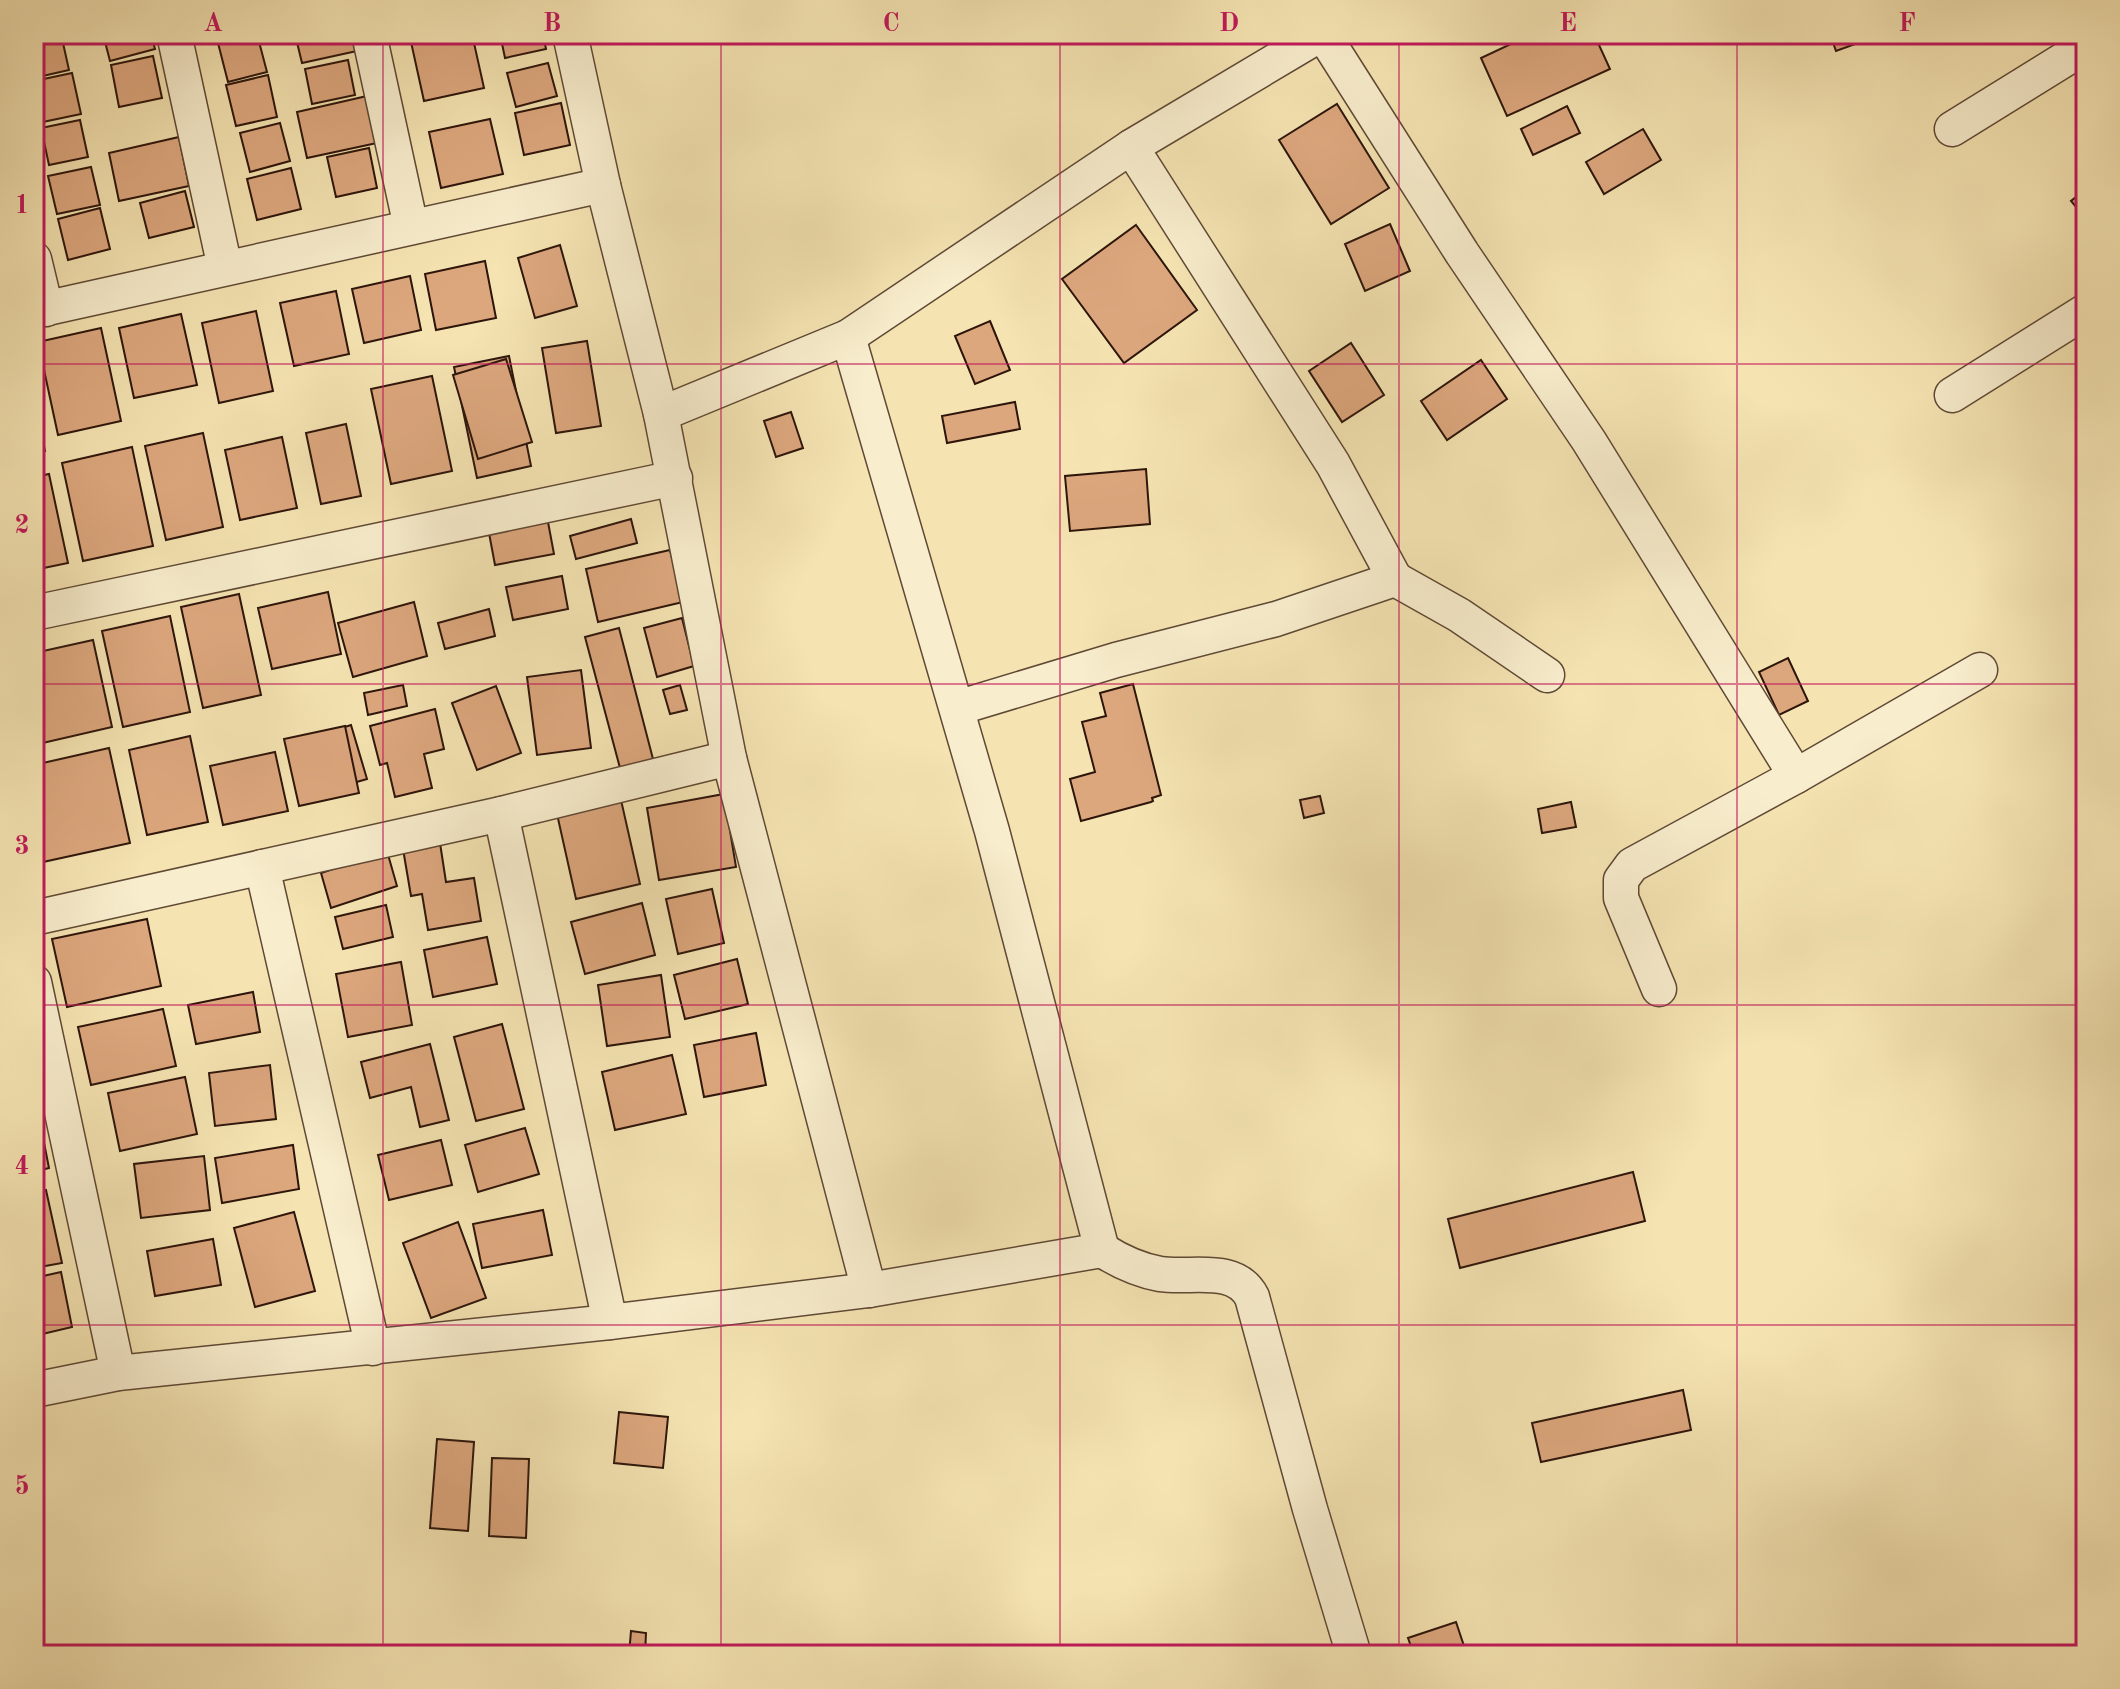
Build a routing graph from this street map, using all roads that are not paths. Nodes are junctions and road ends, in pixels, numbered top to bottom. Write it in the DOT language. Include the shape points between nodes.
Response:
graph roads {
  1 [pos="174,34"];
  2 [pos="369,34"];
  3 [pos="570,34"];
  4 [pos="1322,34"];
  5 [pos="2086,46"];
  6 [pos="1952,129"];
  7 [pos="1131,147"];
  8 [pos="603,185"];
  9 [pos="411,227"];
  10 [pos="34,259"];
  11 [pos="225,268"];
  12 [pos="40,310"];
  13 [pos="2086,311"];
  14 [pos="848,337"];
  15 [pos="1952,395"];
  16 [pos="661,414"];
  17 [pos="675,478"];
  18 [pos="1395,579"];
  19 [pos="34,613"];
  20 [pos="1980,670"];
  21 [pos="1547,675"];
  22 [pos="957,708"];
  23 [pos="729,758"];
  24 [pos="1796,776"];
  25 [pos="501,814"];
  26 [pos="262,867"];
  27 [pos="34,918"];
  28 [pos="34,982"];
  29 [pos="1659,989"];
  30 [pos="1102,1250"];
  31 [pos="869,1290"];
  32 [pos="610,1322"];
  33 [pos="373,1348"];
  34 [pos="118,1373"];
  35 [pos="34,1390"];
  36 [pos="1354,1655"];
  1 -- 11 [label="street"];
  2 -- 9 [label="street"];
  3 -- 8 [label="street"];
  4 -- 7 [label="street"];
  4 -- 24 [label="street" via="1589,441"];
  5 -- 6 [label="street"];
  7 -- 14 [label="street"];
  7 -- 18 [label="street" via="1333,464"];
  8 -- 9 [label="street"];
  8 -- 16 [label="street"];
  9 -- 11 [label="street"];
  10 -- 12 [label="street"];
  11 -- 12 [label="street"];
  13 -- 15 [label="street"];
  14 -- 16 [label="street"];
  14 -- 22 [label="street"];
  16 -- 17 [label="street"];
  17 -- 19 [label="street"];
  17 -- 23 [label="street"];
  18 -- 21 [label="street"];
  18 -- 22 [label="street" via="1276,619"];
  20 -- 24 [label="street"];
  22 -- 30 [label="street"];
  23 -- 25 [label="street"];
  23 -- 31 [label="street"];
  24 -- 29 [label="street" via="1632,865 1621,880 1621,898"];
  25 -- 26 [label="street"];
  25 -- 32 [label="street"];
  26 -- 27 [label="street"];
  26 -- 33 [label="street"];
  28 -- 34 [label="street"];
  30 -- 31 [label="street"];
  30 -- 36 [label="street" via="1128,1266 1162,1274 1225,1276 1246,1285"];
  31 -- 32 [label="street"];
  32 -- 33 [label="street"];
  33 -- 34 [label="street"];
  34 -- 35 [label="street"];
}
